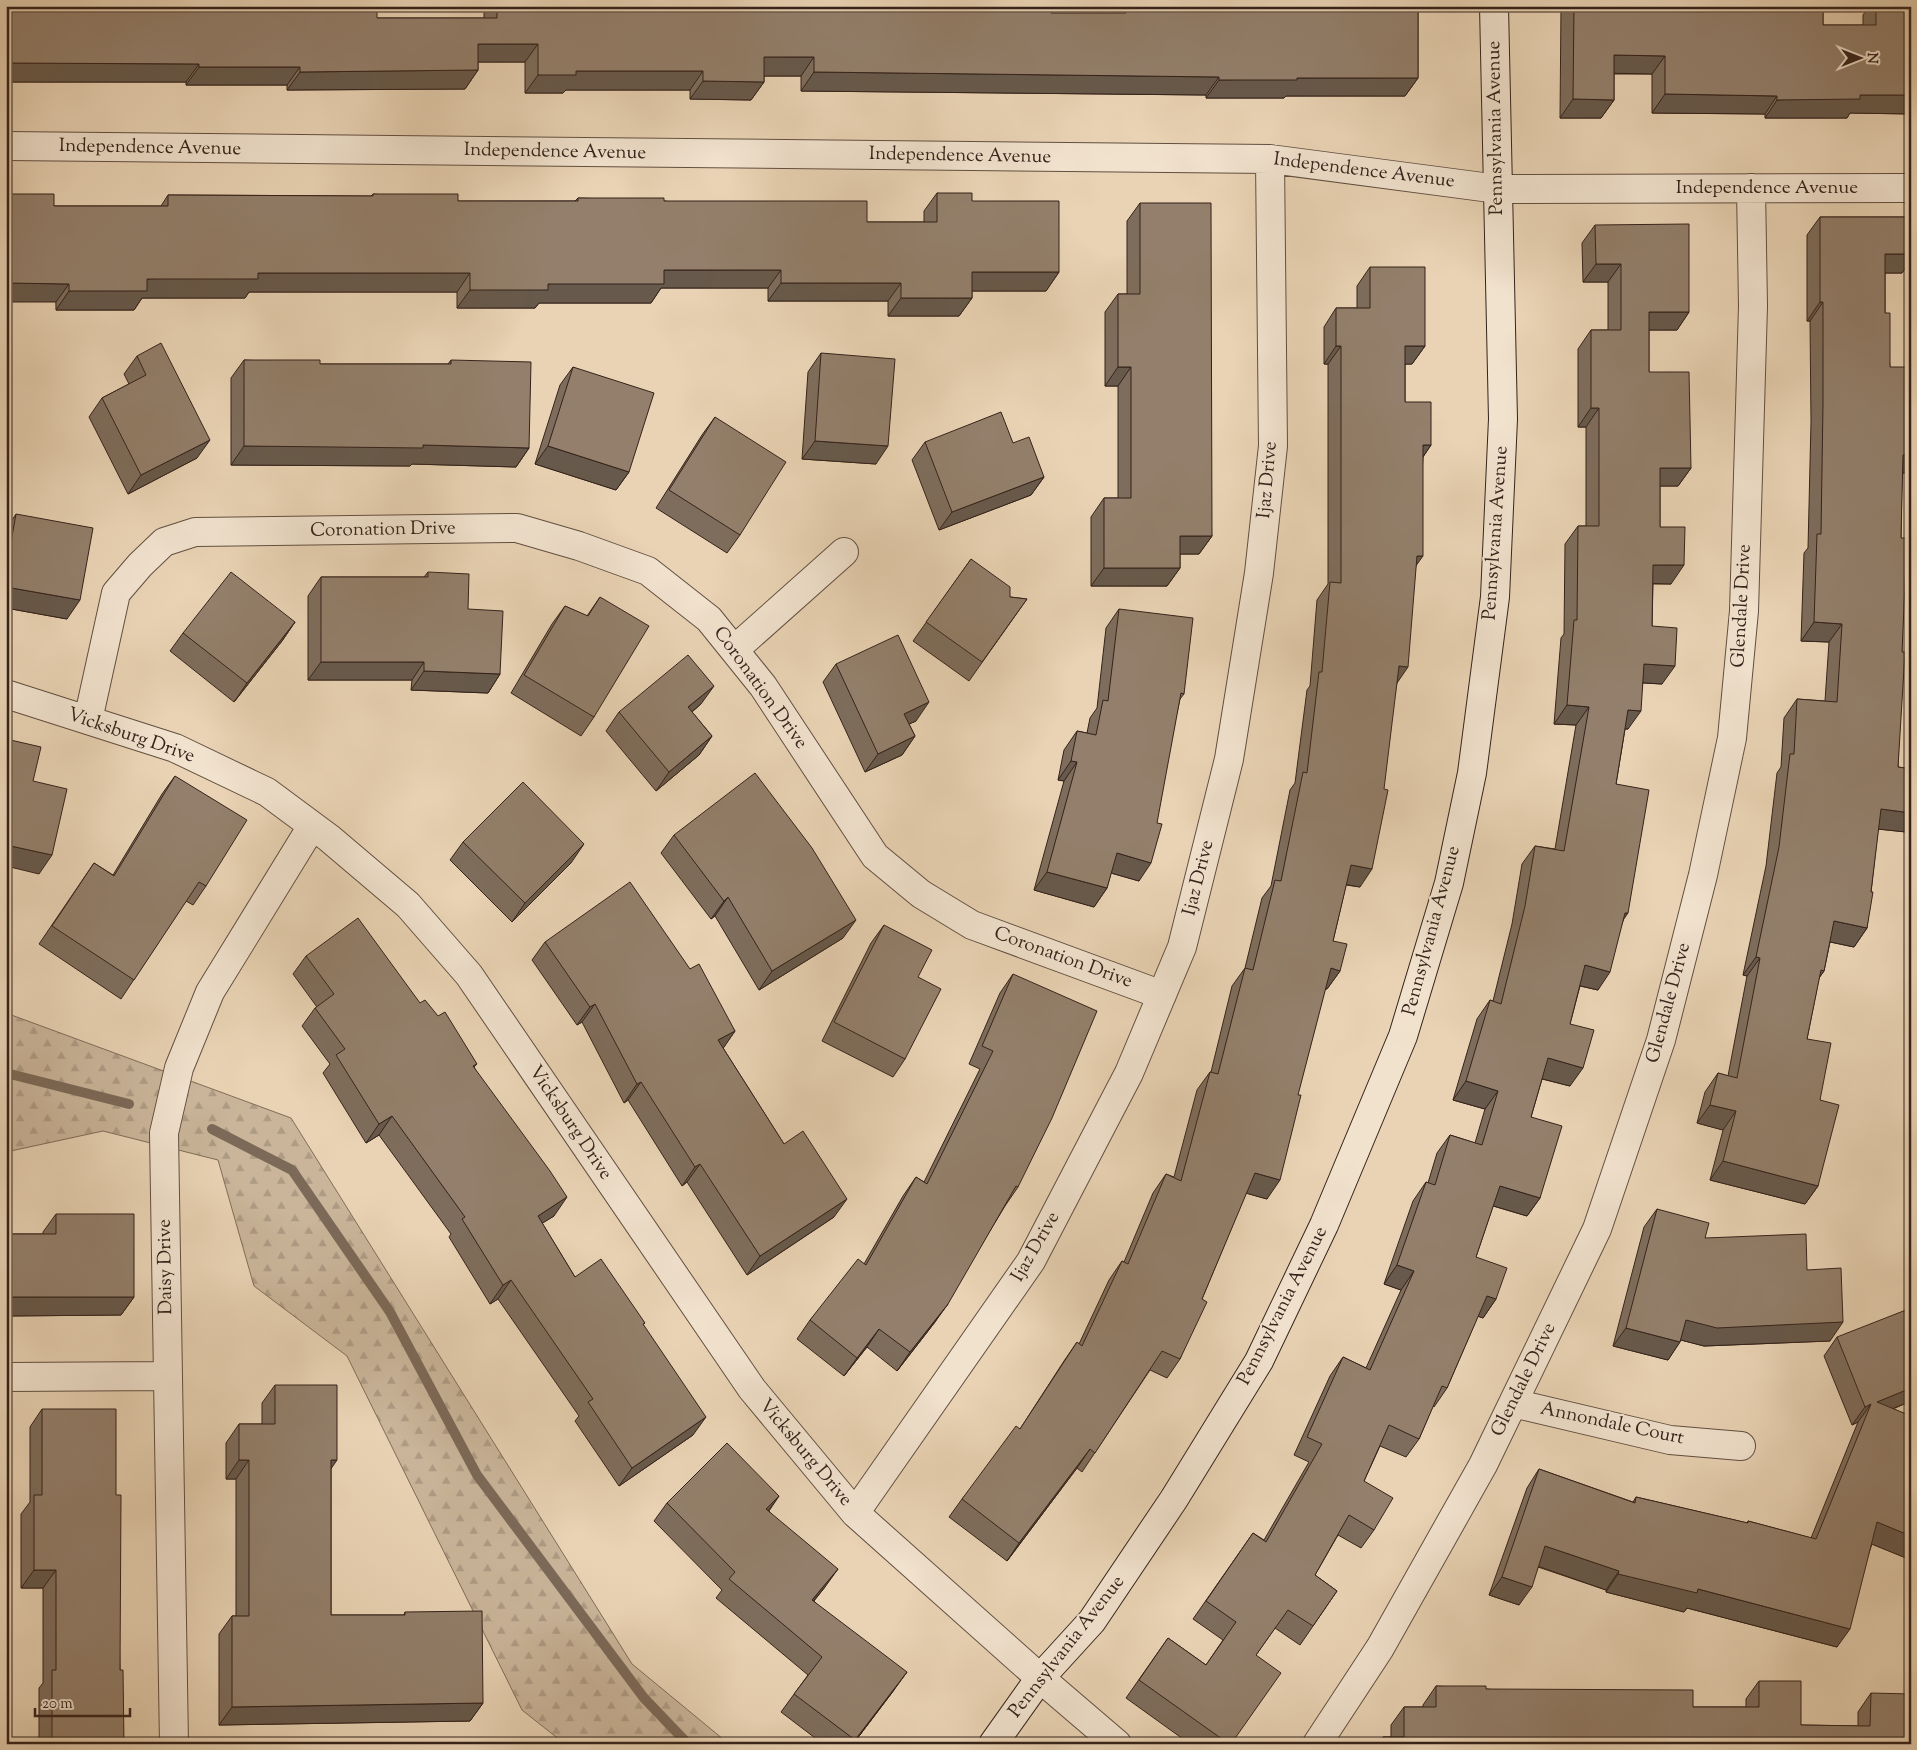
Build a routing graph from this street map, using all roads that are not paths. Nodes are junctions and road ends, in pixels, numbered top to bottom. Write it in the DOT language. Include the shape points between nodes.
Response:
graph roads {
  1 [pos="1494,6"];
  2 [pos="6,146"];
  3 [pos="1270,159"];
  4 [pos="1751,188"];
  5 [pos="1911,188"];
  6 [pos="1498,189"];
  7 [pos="844,552"];
  8 [pos="734,650"];
  9 [pos="6,694"];
  10 [pos="88,720"];
  11 [pos="312,826"];
  12 [pos="1162,994"];
  13 [pos="168,1376"];
  14 [pos="6,1377"];
  15 [pos="1513,1403"];
  16 [pos="1741,1446"];
  17 [pos="855,1513"];
  18 [pos="1040,1678"];
  19 [pos="174,1744"];
  20 [pos="993,1744"];
  21 [pos="1118,1744"];
  22 [pos="1317,1744"];
  1 -- 6 [label="street, Pennsylvania Avenue"];
  2 -- 3 [label="street, Independence Avenue"];
  3 -- 6 [label="street, Independence Avenue"];
  3 -- 12 [label="street, Ijaz Drive" via="1273,446 1259,574 1229,759 1182,946"];
  4 -- 5 [label="street, Independence Avenue"];
  4 -- 6 [label="street, Independence Avenue"];
  4 -- 15 [label="street, Glendale Drive" via="1753,306 1745,601 1732,738 1702,875 1658,1049 1596,1229"];
  6 -- 18 [label="street, Pennsylvania Avenue" via="1503,419 1495,597 1470,782 1449,883 1403,1036 1324,1225 1259,1361 1174,1499 1092,1620"];
  7 -- 8 [label="street"];
  8 -- 10 [label="street, Coronation Drive" via="709,619 648,571 517,528 195,532 164,542 116,593"];
  8 -- 12 [label="street, Coronation Drive" via="763,686 874,856 921,894 972,925"];
  9 -- 10 [label="street, Vicksburg Drive"];
  10 -- 11 [label="street, Vicksburg Drive" via="175,748 266,792"];
  11 -- 13 [label="street, Daisy Drive" via="210,992 178,1068 164,1133"];
  11 -- 17 [label="street, Vicksburg Drive" via="408,905 469,975 752,1389"];
  12 -- 17 [label="street, Ijaz Drive" via="1130,1074 1031,1261"];
  13 -- 14 [label="street"];
  13 -- 19 [label="street, Daisy Drive"];
  15 -- 16 [label="street, Annondale Court" via="1670,1440"];
  15 -- 22 [label="street, Glendale Drive" via="1483,1465 1380,1648"];
  17 -- 18 [label="street, Vicksburg Drive"];
  18 -- 20 [label="street, Pennsylvania Avenue"];
  18 -- 21 [label="street"];
}
